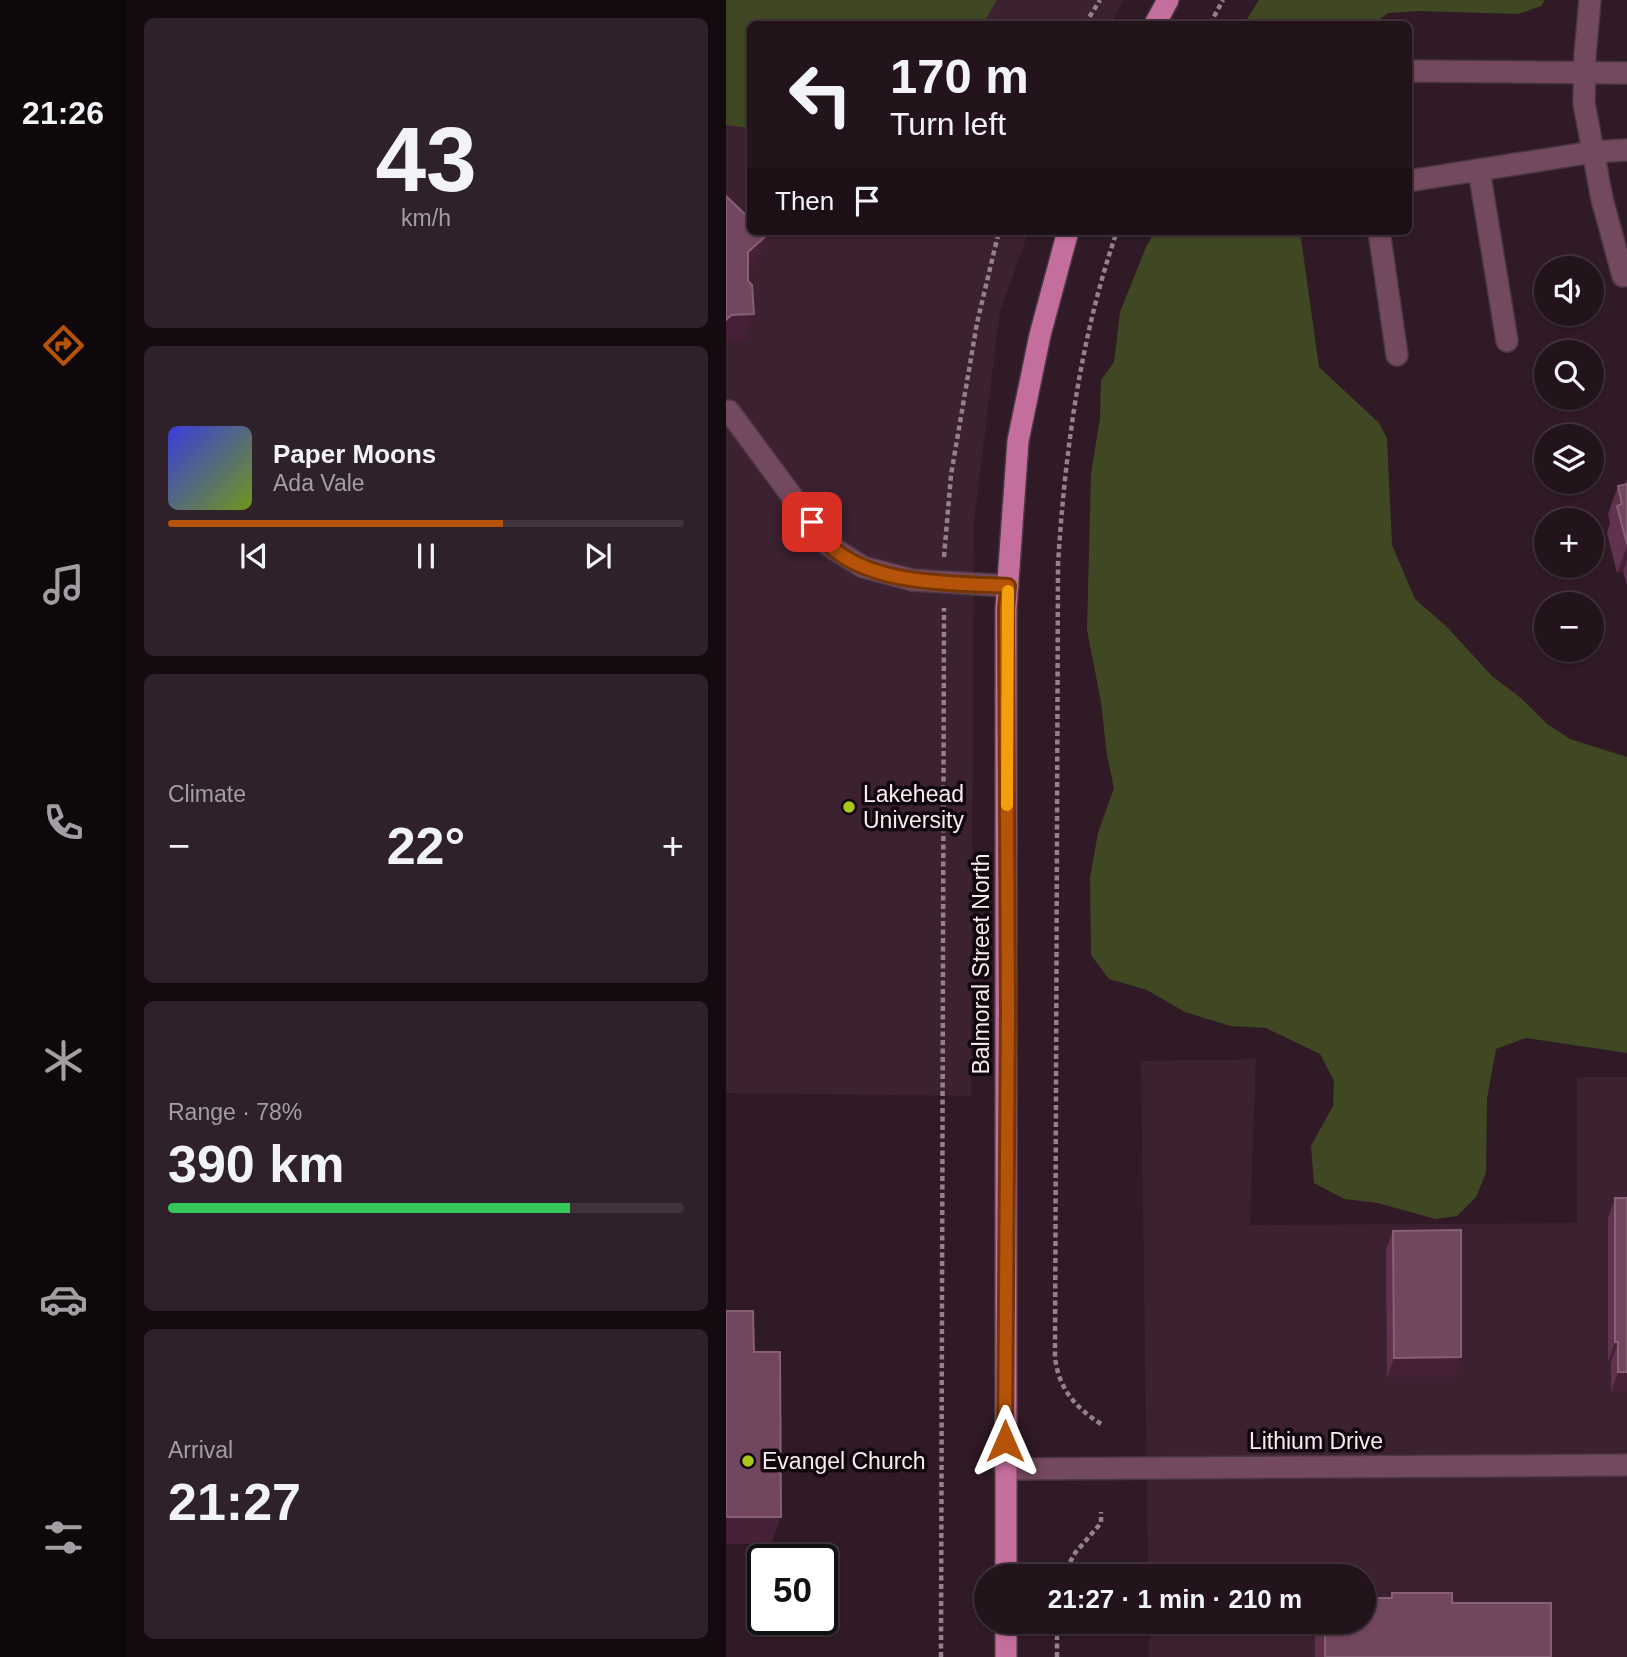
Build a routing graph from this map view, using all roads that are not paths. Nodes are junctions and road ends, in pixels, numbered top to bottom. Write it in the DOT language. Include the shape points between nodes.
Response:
graph roads {
  1 [pos="1168,0"];
  2 [pos="1590,0"];
  3 [pos="1157,21"];
  4 [pos="1412,71"];
  5 [pos="1585,71"];
  6 [pos="1627,73"];
  7 [pos="1627,150"];
  8 [pos="1593,152"];
  9 [pos="1479,170"];
  10 [pos="1412,180"];
  11 [pos="1067,235"];
  12 [pos="1380,235"];
  13 [pos="1623,276"];
  14 [pos="1507,341"];
  15 [pos="1397,355"];
  16 [pos="729,411"];
  17 [pos="1008,586"];
  18 [pos="1627,1465"];
  19 [pos="1005,1469"];
  20 [pos="1006,1564"];
  21 [pos="1006,1634"];
  22 [pos="1006,1657"];
  1 -- 3 [label="main road"];
  2 -- 5 [label="street"];
  4 -- 5 [label="street"];
  5 -- 6 [label="street"];
  5 -- 8 [label="street" via="1584,103"];
  7 -- 8 [label="street"];
  8 -- 9 [label="street"];
  8 -- 13 [label="street"];
  9 -- 10 [label="street"];
  9 -- 14 [label="street"];
  11 -- 17 [label="main road, Balmoral Street North" via="1018,441"];
  12 -- 15 [label="street"];
  16 -- 17 [label="street" via="828,545 863,567 912,580"];
  17 -- 19 [label="main road, Balmoral Street North"];
  18 -- 19 [label="street, Lithium Drive"];
  19 -- 20 [label="main road, Balmoral Street North"];
  21 -- 22 [label="main road"];
}
